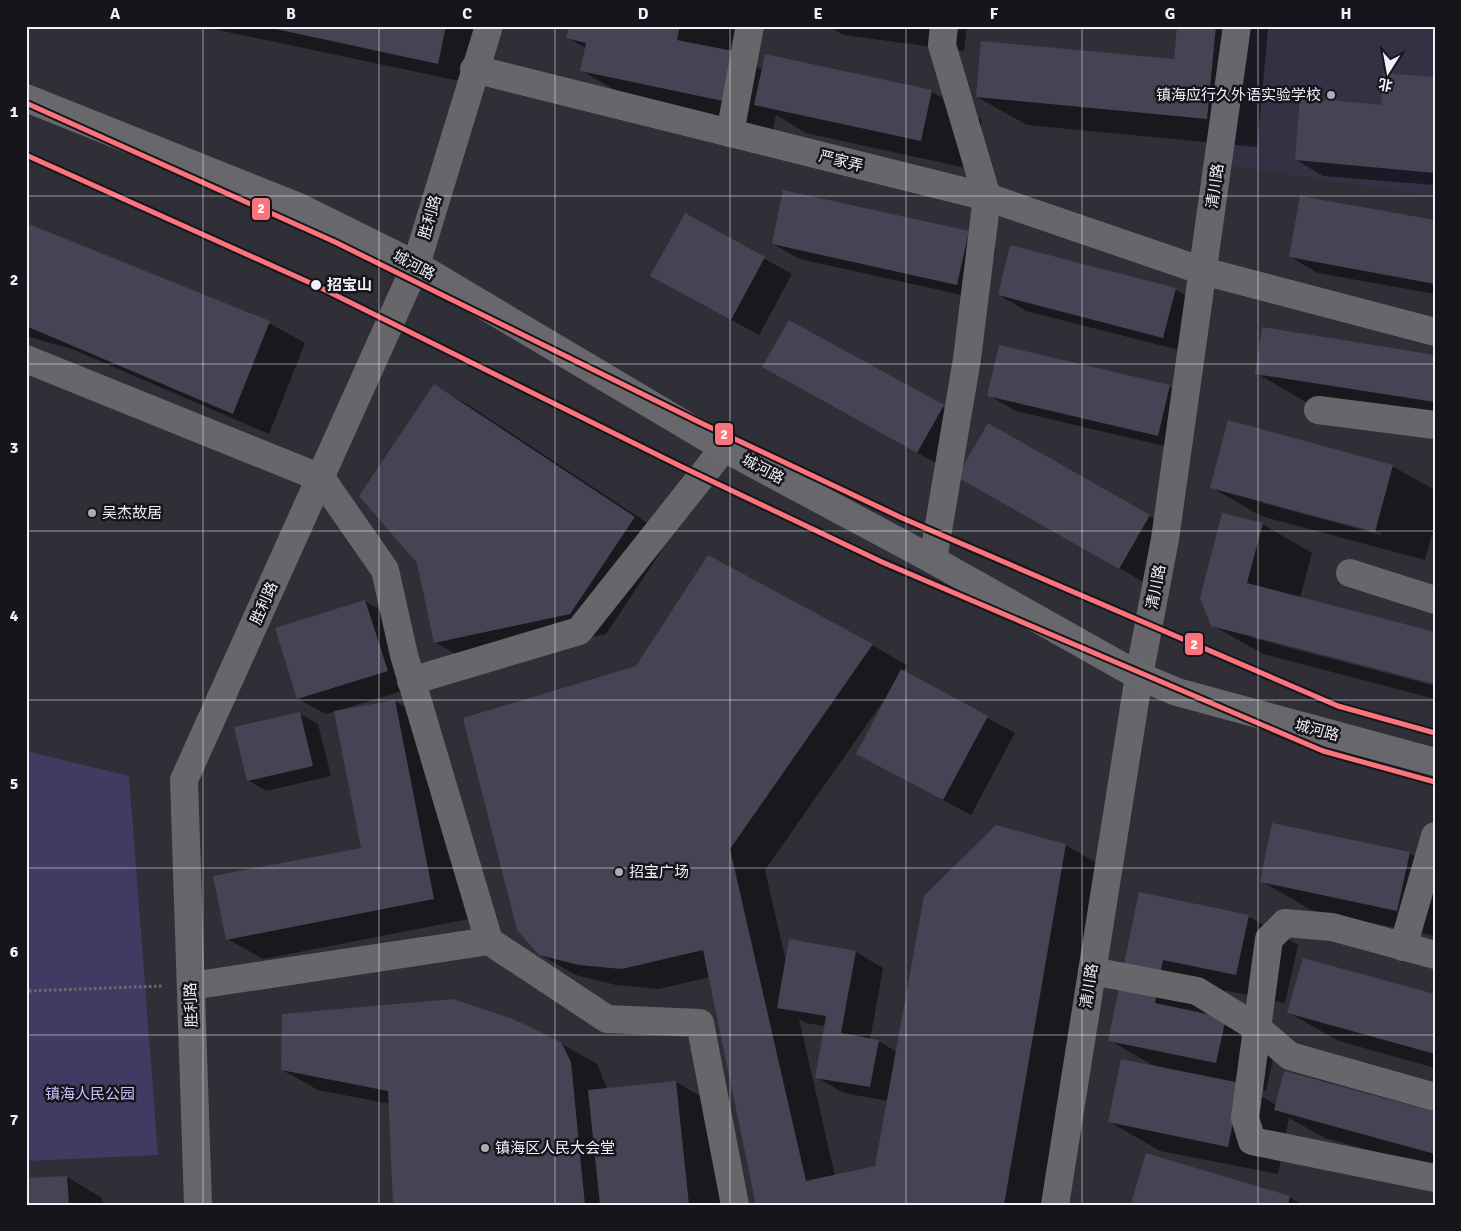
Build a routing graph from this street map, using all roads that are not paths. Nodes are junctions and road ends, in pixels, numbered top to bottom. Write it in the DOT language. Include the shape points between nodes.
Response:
graph roads {
  1 [pos="489,26"];
  2 [pos="750,26"];
  3 [pos="944,26"];
  4 [pos="1237,26"];
  5 [pos="474,69"];
  6 [pos="26,98"];
  7 [pos="730,133"];
  8 [pos="987,197"];
  9 [pos="416,265"];
  10 [pos="1203,270"];
  11 [pos="1435,332"];
  12 [pos="26,359"];
  13 [pos="1318,410"];
  14 [pos="1435,425"];
  15 [pos="724,448"];
  16 [pos="321,478"];
  17 [pos="933,560"];
  18 [pos="1350,573"];
  19 [pos="1435,600"];
  20 [pos="1139,676"];
  21 [pos="411,681"];
  22 [pos="1435,762"];
  23 [pos="1435,836"];
  24 [pos="489,941"];
  25 [pos="1403,947"];
  26 [pos="1435,955"];
  27 [pos="1092,971"];
  28 [pos="191,986"];
  29 [pos="1257,1028"];
  30 [pos="1435,1097"];
  31 [pos="1435,1178"];
  32 [pos="198,1205"];
  33 [pos="735,1205"];
  34 [pos="1055,1205"];
  1 -- 5 [label="street, 胜利路"];
  2 -- 7 [label="street"];
  3 -- 8 [label="street" via="942,45"];
  4 -- 10 [label="street, 清川路"];
  5 -- 7 [label="street, 严家弄"];
  5 -- 9 [label="street, 胜利路"];
  6 -- 9 [label="main road, 城河路" via="299,207"];
  7 -- 8 [label="street, 严家弄"];
  8 -- 10 [label="street, 严家弄"];
  8 -- 17 [label="street" via="967,359"];
  9 -- 15 [label="main road, 城河路"];
  9 -- 16 [label="street, 胜利路"];
  10 -- 11 [label="street, 严家弄"];
  10 -- 20 [label="street, 清川路" via="1165,539"];
  12 -- 16 [label="street"];
  13 -- 14 [label="street"];
  15 -- 17 [label="main road, 城河路"];
  15 -- 21 [label="street" via="579,631"];
  16 -- 21 [label="street" via="385,570"];
  16 -- 28 [label="street, 胜利路" via="184,780"];
  17 -- 20 [label="main road, 城河路"];
  18 -- 19 [label="street"];
  20 -- 22 [label="main road, 城河路" via="1177,692"];
  20 -- 27 [label="street, 清川路"];
  21 -- 24 [label="street"];
  23 -- 25 [label="street"];
  24 -- 28 [label="street"];
  24 -- 33 [label="street" via="607,1019 700,1023"];
  25 -- 26 [label="street"];
  25 -- 29 [label="street" via="1332,927 1285,923 1268,939"];
  27 -- 29 [label="street" via="1197,991"];
  27 -- 34 [label="street, 清川路"];
  28 -- 32 [label="street, 胜利路"];
  29 -- 30 [label="street" via="1290,1056"];
  29 -- 31 [label="street" via="1245,1118 1252,1142"];
}
